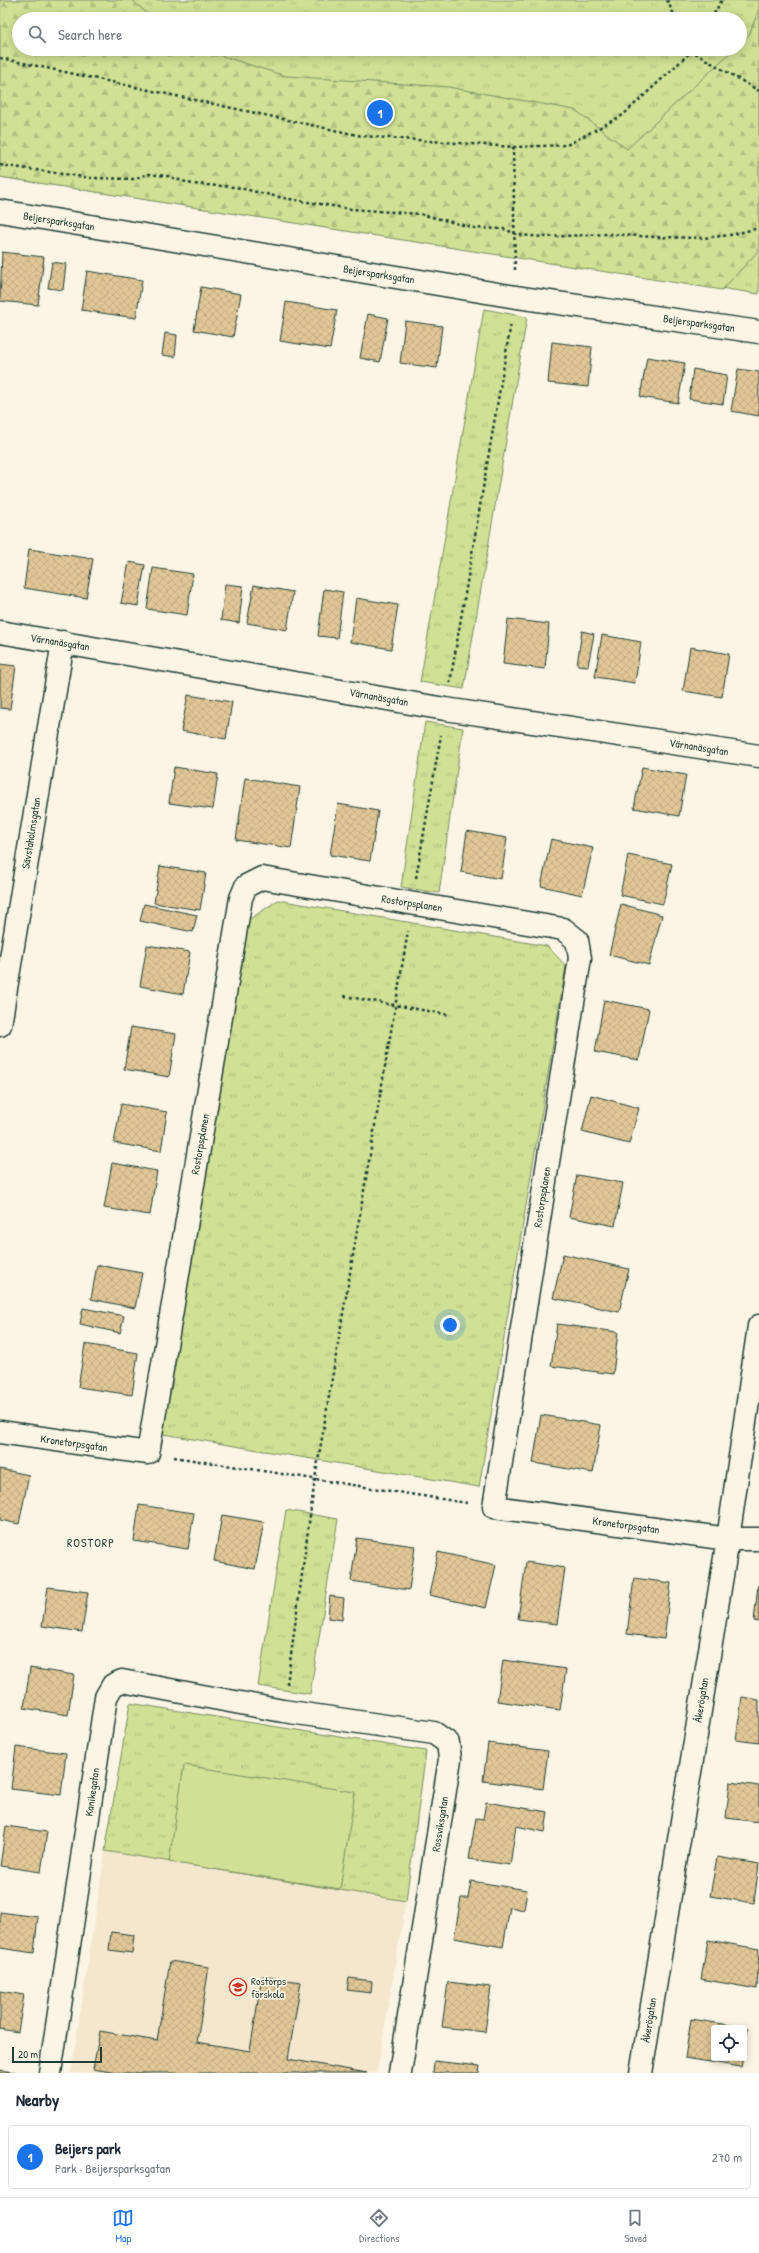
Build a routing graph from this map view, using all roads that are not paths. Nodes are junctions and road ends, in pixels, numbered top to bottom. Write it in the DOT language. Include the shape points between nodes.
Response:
graph roads {
  1 [pos="0,212"];
  2 [pos="759,332"];
  3 [pos="0,632"];
  4 [pos="63,642"];
  5 [pos="759,756"];
  6 [pos="0,1025"];
  7 [pos="759,1326"];
  8 [pos="0,1432"];
  9 [pos="148,1453"];
  10 [pos="494,1507"];
  11 [pos="728,1539"];
  12 [pos="759,1539"];
  13 [pos="283,1711"];
  14 [pos="50,2073"];
  15 [pos="400,2073"];
  16 [pos="641,2073"];
  1 -- 2 [label="street, Beijersparksgatan" via="516,297"];
  3 -- 4 [label="street, Värnanäsgatan"];
  4 -- 5 [label="street, Värnanäsgatan" via="445,709"];
  4 -- 6 [label="street, Sävstaholmsgatan"];
  7 -- 11 [label="street, Åkerögatan"];
  8 -- 9 [label="street, Kronetorpsgatan"];
  9 -- 10 [label="street, Rostorpsplanen" via="241,898 246,886 262,878 563,928 577,940 580,958"];
  10 -- 11 [label="street, Kronetorpsgatan"];
  11 -- 12 [label="street, Kronetorpsgatan"];
  11 -- 16 [label="street, Åkerögatan"];
  13 -- 14 [label="street, Kanikegatan" via="122,1681 113,1685 106,1697"];
  13 -- 15 [label="street, Rossviksgatan" via="434,1733 448,1743 450,1759"];
}
